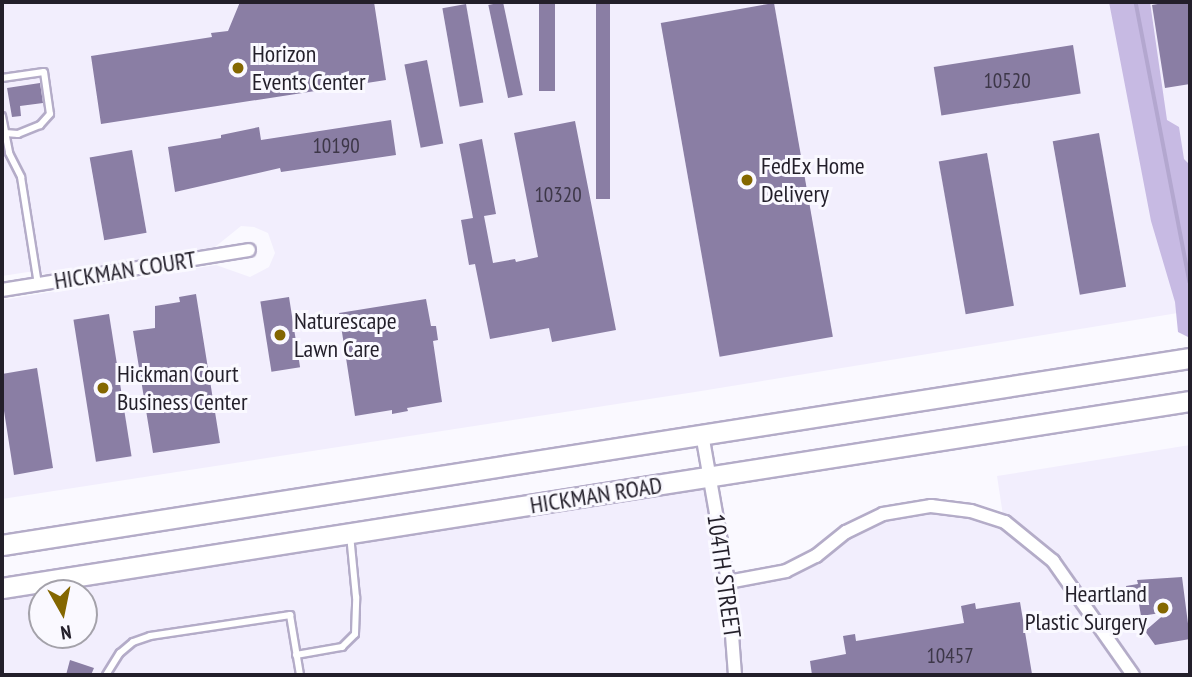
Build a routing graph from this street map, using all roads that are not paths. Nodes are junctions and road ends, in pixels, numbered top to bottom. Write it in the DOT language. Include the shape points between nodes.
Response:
graph roads {
  1 [pos="2,78"];
  2 [pos="2,116"];
  3 [pos="5,133"];
  4 [pos="249,250"];
  5 [pos="37,284"];
  6 [pos="2,290"];
  7 [pos="1190,358"];
  8 [pos="1190,401"];
  9 [pos="702,434"];
  10 [pos="709,477"];
  11 [pos="349,534"];
  12 [pos="2,545"];
  13 [pos="728,582"];
  14 [pos="2,588"];
  15 [pos="296,655"];
  16 [pos="106,675"];
  17 [pos="300,675"];
  18 [pos="735,675"];
  19 [pos="1133,675"];
  1 -- 3 [label="lane" via="44,72 50,114 40,125 18,134"];
  2 -- 3 [label="lane"];
  3 -- 5 [label="lane" via="21,177"];
  4 -- 5 [label="street, HICKMAN COURT"];
  5 -- 6 [label="street, HICKMAN COURT"];
  7 -- 9 [label="main road, HICKMAN ROAD"];
  8 -- 10 [label="main road, HICKMAN ROAD"];
  9 -- 10 [label="street, 104TH STREET"];
  9 -- 12 [label="main road, HICKMAN ROAD"];
  10 -- 11 [label="main road, HICKMAN ROAD"];
  10 -- 13 [label="street, 104TH STREET"];
  11 -- 14 [label="main road, HICKMAN ROAD"];
  11 -- 15 [label="lane" via="355,634 342,647"];
  13 -- 18 [label="street, 104TH STREET"];
  13 -- 19 [label="street" via="786,571 862,523 899,509 931,506 971,511 1005,522 1052,561"];
  15 -- 16 [label="lane" via="289,615 150,636 120,653"];
  15 -- 17 [label="lane"];
}
